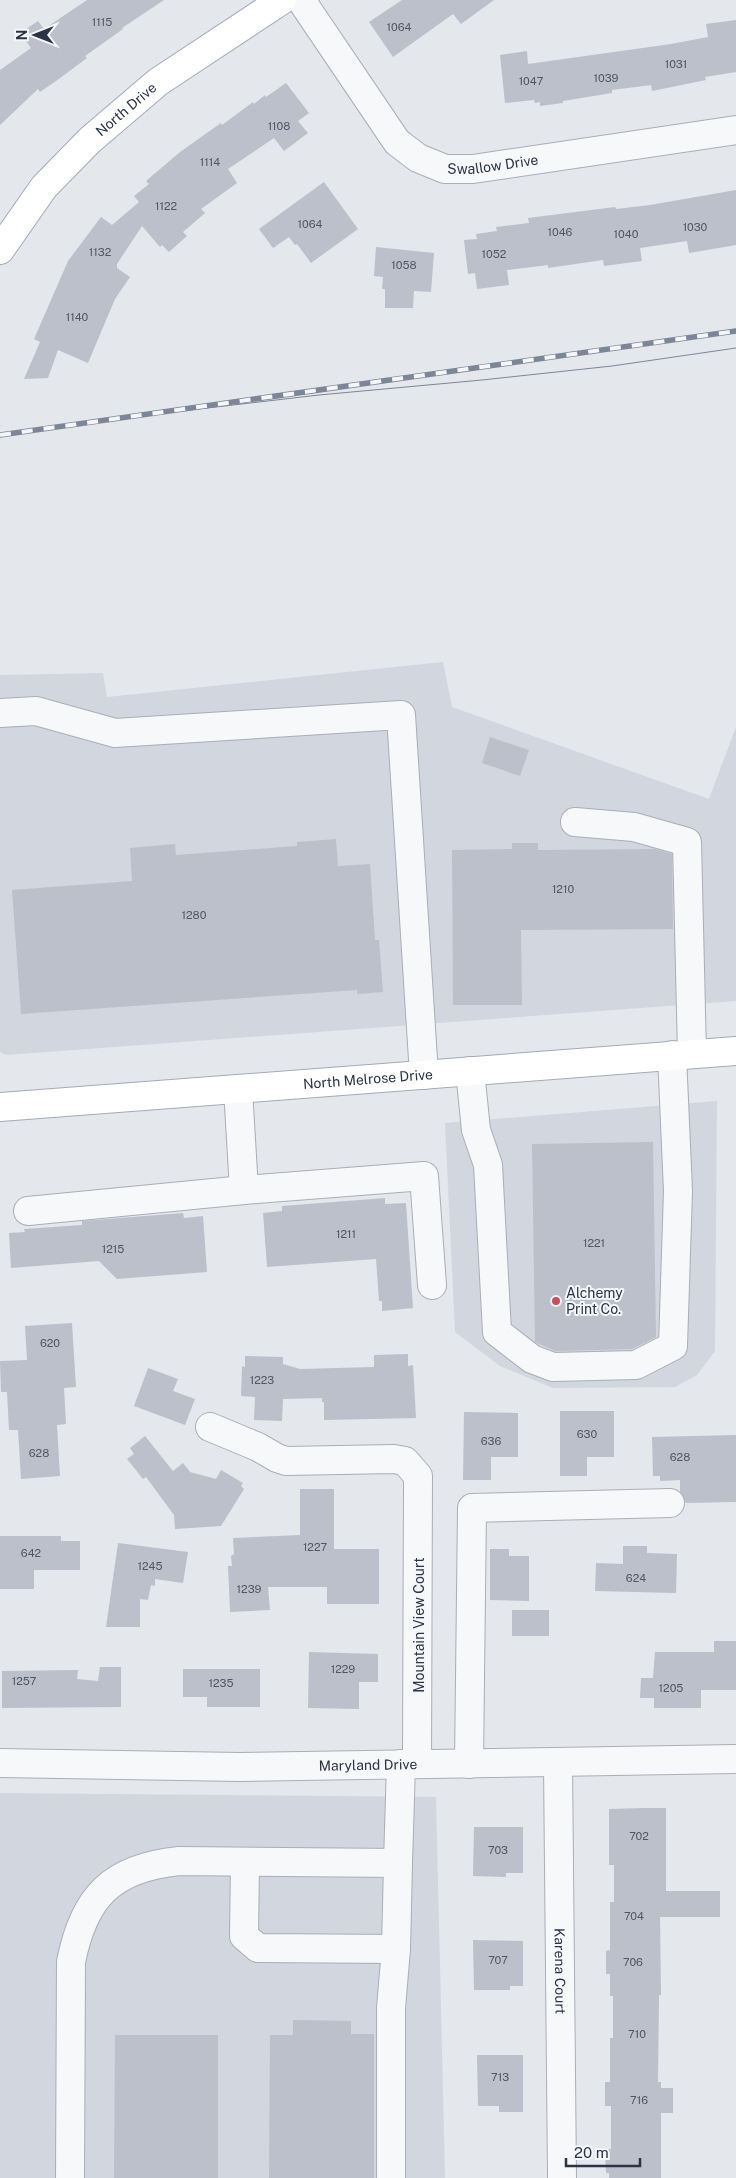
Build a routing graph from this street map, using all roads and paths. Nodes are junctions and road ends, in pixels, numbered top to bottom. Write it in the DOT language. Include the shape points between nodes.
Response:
graph roads {
  1 [pos="282,0"];
  2 [pos="301,0"];
  3 [pos="736,130"];
  4 [pos="0,250"];
  5 [pos="0,713"];
  6 [pos="575,822"];
  7 [pos="736,1051"];
  8 [pos="682,1055"];
  9 [pos="470,1071"];
  10 [pos="424,1075"];
  11 [pos="238,1089"];
  12 [pos="0,1107"];
  13 [pos="244,1190"];
  14 [pos="28,1211"];
  15 [pos="432,1285"];
  16 [pos="210,1427"];
  17 [pos="670,1503"];
  18 [pos="736,1760"];
  19 [pos="0,1763"];
  20 [pos="558,1763"];
  21 [pos="409,1764"];
  22 [pos="469,1764"];
  23 [pos="245,1863"];
  24 [pos="398,1863"];
  25 [pos="396,1949"];
  26 [pos="70,2178"];
  27 [pos="391,2178"];
  28 [pos="562,2178"];
  1 -- 4 [label="main road, North Drive" via="158,82 90,140 44,187"];
  2 -- 3 [label="street, Swallow Drive" via="397,142 418,158 445,169 473,169"];
  5 -- 10 [label="street" via="36,711 115,733 401,715"];
  6 -- 8 [label="street" via="634,827 687,842"];
  7 -- 8 [label="main road, North Melrose Drive"];
  8 -- 9 [label="main road, North Melrose Drive"];
  8 -- 9 [label="street" via="673,1346 636,1365 553,1367 532,1359 497,1332 488,1165 476,1130"];
  9 -- 10 [label="main road, North Melrose Drive"];
  10 -- 11 [label="main road, North Melrose Drive"];
  11 -- 12 [label="main road, North Melrose Drive"];
  11 -- 13 [label="street"];
  13 -- 14 [label="street"];
  13 -- 15 [label="street" via="424,1176"];
  16 -- 21 [label="street, Mountain View Court" via="277,1458 394,1459 405,1461 418,1476"];
  17 -- 22 [label="street" via="472,1508"];
  18 -- 20 [label="street, Maryland Drive"];
  19 -- 21 [label="street, Maryland Drive" via="240,1767"];
  20 -- 22 [label="street, Maryland Drive"];
  20 -- 28 [label="street, Karena Court"];
  21 -- 22 [label="street, Maryland Drive"];
  21 -- 24 [label="street, Mountain View Court"];
  23 -- 24 [label="street"];
  23 -- 25 [label="street" via="244,1936 258,1948"];
  23 -- 26 [label="street" via="179,1861 154,1864 128,1873 105,1888 88,1909 76,1935 71,1962"];
  24 -- 25 [label="street, Mountain View Court"];
  25 -- 27 [label="street, Mountain View Court" via="391,2008"];
}
